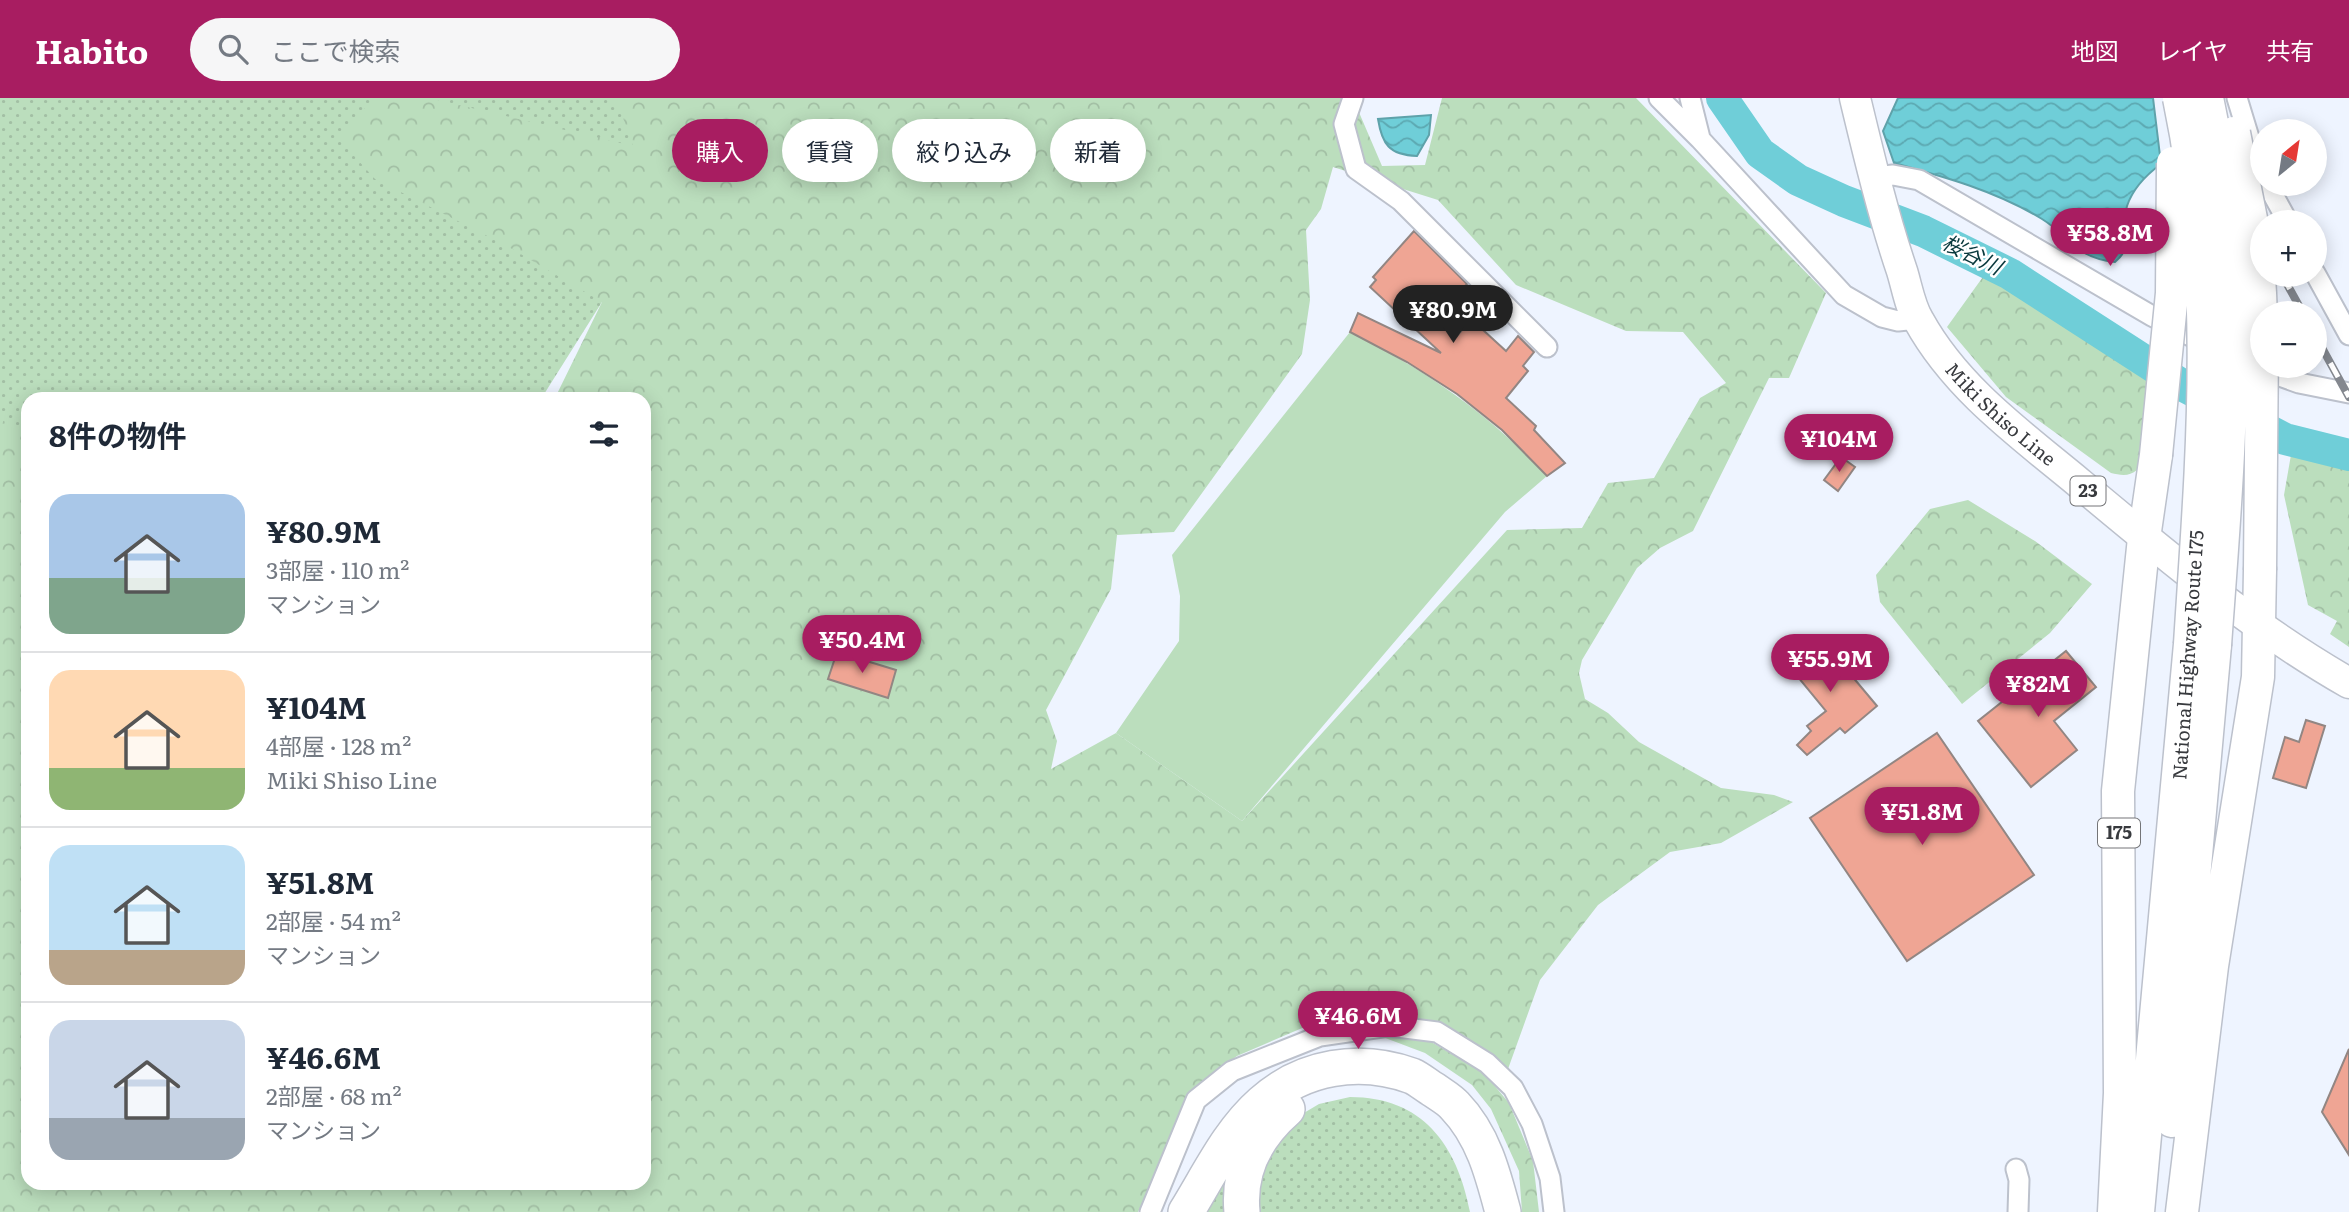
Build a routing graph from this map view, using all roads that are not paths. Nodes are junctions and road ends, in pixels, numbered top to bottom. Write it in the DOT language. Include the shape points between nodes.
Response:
graph roads {
  1 [pos="1353,98"];
  2 [pos="1659,98"];
  3 [pos="1690,98"];
  4 [pos="1855,98"];
  5 [pos="2169,98"];
  6 [pos="2179,98"];
  7 [pos="2207,98"];
  8 [pos="2224,98"];
  9 [pos="2237,98"];
  10 [pos="1700,139"];
  11 [pos="2250,141"];
  12 [pos="1877,184"];
  13 [pos="2323,287"];
  14 [pos="1917,319"];
  15 [pos="2349,335"];
  16 [pos="1547,347"];
  17 [pos="2349,393"];
  18 [pos="2144,538"];
  19 [pos="2260,627"];
  20 [pos="2203,645"];
  21 [pos="2349,683"];
  22 [pos="2016,1169"];
  23 [pos="1150,1212"];
  24 [pos="1186,1212"];
  25 [pos="1242,1212"];
  26 [pos="1485,1212"];
  27 [pos="1503,1212"];
  28 [pos="1554,1212"];
  29 [pos="2018,1212"];
  30 [pos="2114,1212"];
  31 [pos="2138,1212"];
  32 [pos="2165,1212"];
  33 [pos="2182,1212"];
  1 -- 16 [label="street" via="1344,124 1356,169 1401,201"];
  2 -- 10 [label="street"];
  3 -- 10 [label="street"];
  4 -- 12 [label="main road, Miki Shiso Line / 23"];
  5 -- 18 [label="highway, 175, bridge" via="2174,171 2172,280 2157,455"];
  6 -- 20 [label="highway, National Highway Route 175, bridge" via="2203,273"];
  7 -- 20 [label="highway, National Highway Route 175, bridge" via="2224,197 2230,270 2231,431"];
  8 -- 19 [label="highway, bridge" via="2257,249 2262,343"];
  9 -- 11 [label="street"];
  10 -- 14 [label="street" via="1844,295 1882,317"];
  12 -- 14 [label="main road, Miki Shiso Line / 23"];
  12 -- 17 [label="street" via="1893,175 1919,180 2152,316 2245,363 2299,383"];
  13 -- 15 [label="street"];
  14 -- 18 [label="main road, Miki Shiso Line / 23" via="1965,384"];
  18 -- 19 [label="main road, Miki Shiso Line / 23"];
  18 -- 30 [label="highway, 175" via="2118,791 2120,1093"];
  19 -- 21 [label="main road, Miki Shiso Line / 23"];
  19 -- 33 [label="highway" via="2258,677 2212,966"];
  20 -- 31 [label="highway, National Highway Route 175"];
  20 -- 32 [label="highway, National Highway Route 175"];
  22 -- 29 [label="street"];
  23 -- 28 [label="street" via="1196,1100 1233,1072 1320,1036 1389,1026 1437,1032 1487,1063 1513,1088 1532,1124 1550,1178"];
  24 -- 27 [label="highway" via="1233,1135 1262,1103 1287,1084 1326,1069 1365,1065 1414,1076 1455,1105 1491,1166"];
  25 -- 26 [label="highway" via="1240,1191 1246,1165 1268,1125 1317,1092 1345,1084 1375,1083 1413,1098 1438,1117 1459,1142"];
}
